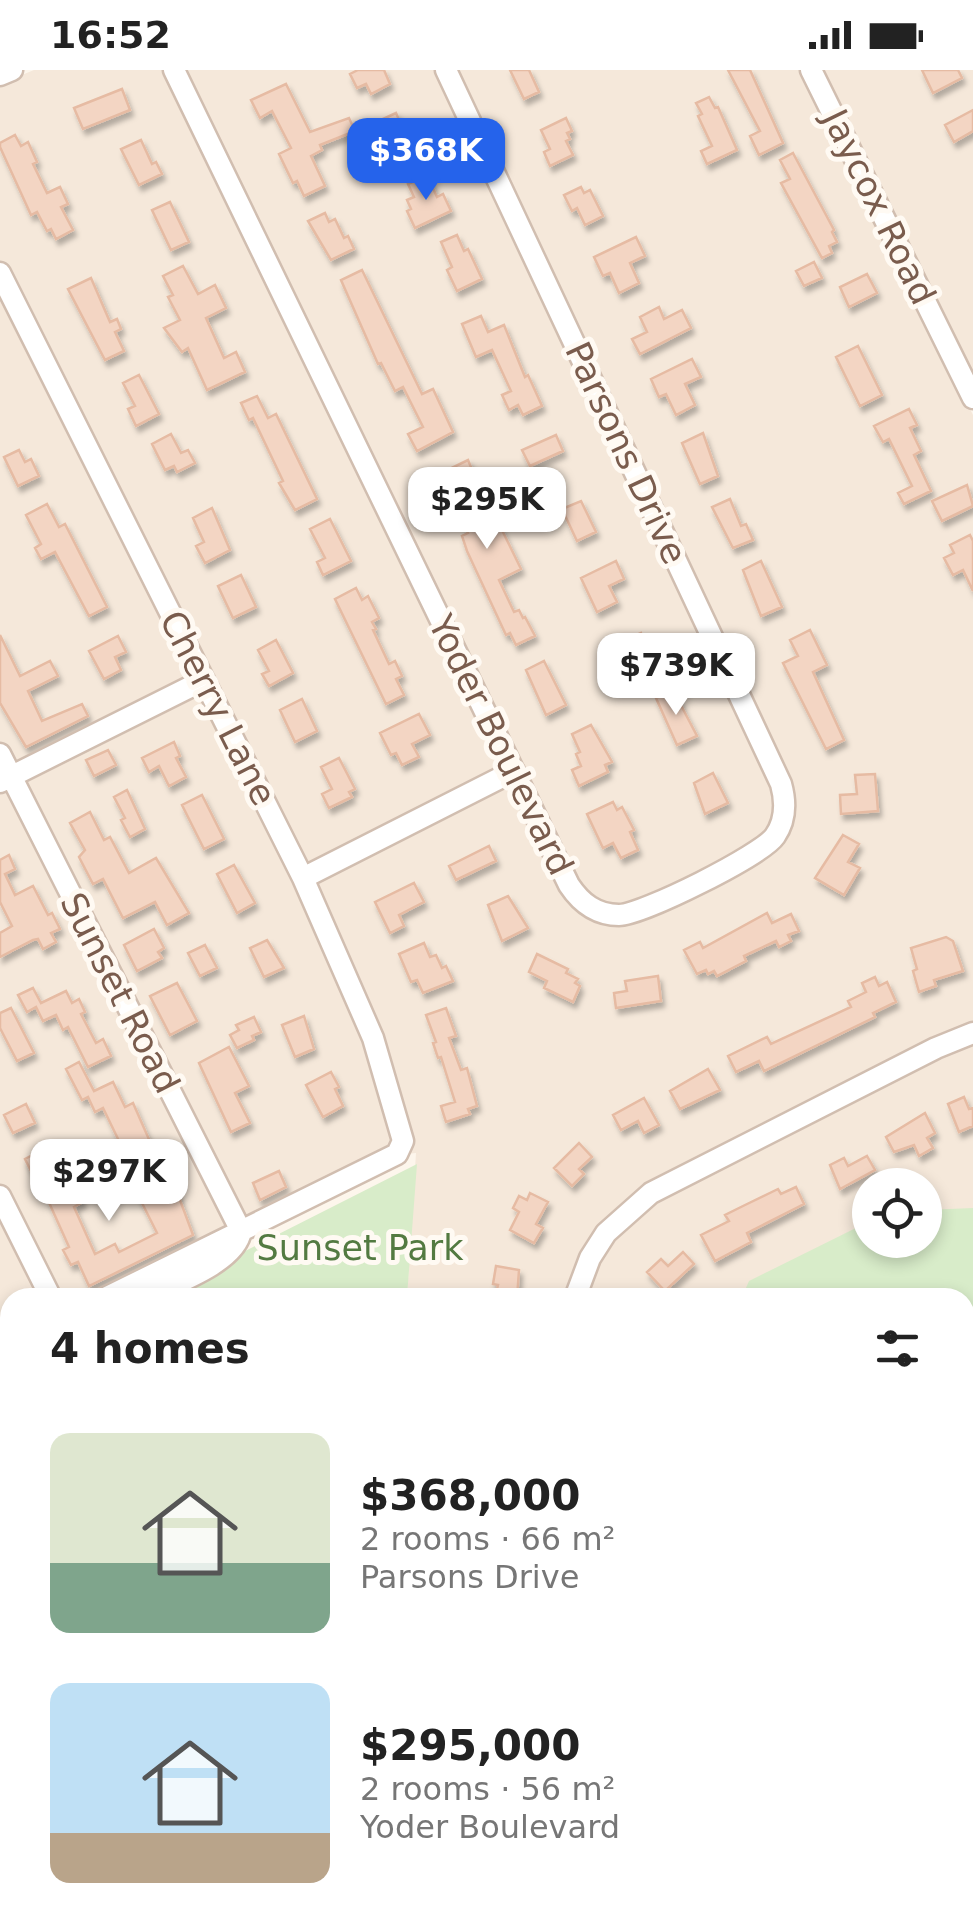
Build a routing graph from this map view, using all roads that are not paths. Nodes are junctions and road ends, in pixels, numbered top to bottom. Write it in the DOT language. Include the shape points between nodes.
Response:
graph roads {
  1 [pos="12,70"];
  2 [pos="174,70"];
  3 [pos="446,70"];
  4 [pos="811,70"];
  5 [pos="0,75"];
  6 [pos="0,273"];
  7 [pos="973,398"];
  8 [pos="204,680"];
  9 [pos="0,754"];
  10 [pos="514,772"];
  11 [pos="6,780"];
  12 [pos="722,870"];
  13 [pos="303,878"];
  14 [pos="973,1034"];
  15 [pos="0,1196"];
  16 [pos="241,1231"];
  17 [pos="46,1288"];
  18 [pos="125,1288"];
  19 [pos="164,1288"];
  20 [pos="579,1288"];
  1 -- 5 [label="street"];
  2 -- 10 [label="street, Yoder Boulevard"];
  3 -- 12 [label="street, Parsons Drive" via="782,784 784,812 774,838"];
  4 -- 7 [label="street, Jaycox Road"];
  6 -- 8 [label="street, Cherry Lane"];
  8 -- 11 [label="street"];
  8 -- 13 [label="street, Cherry Lane"];
  9 -- 11 [label="street, Sunset Road"];
  10 -- 12 [label="street, Yoder Boulevard" via="569,885 600,913 638,912"];
  10 -- 13 [label="street"];
  11 -- 16 [label="street, Sunset Road"];
  13 -- 16 [label="street, Cherry Lane" via="373,1038 403,1142 397,1154"];
  14 -- 20 [label="street" via="651,1193 606,1233"];
  15 -- 17 [label="street"];
  16 -- 18 [label="street"];
  16 -- 19 [label="street" via="225,1258"];
}
